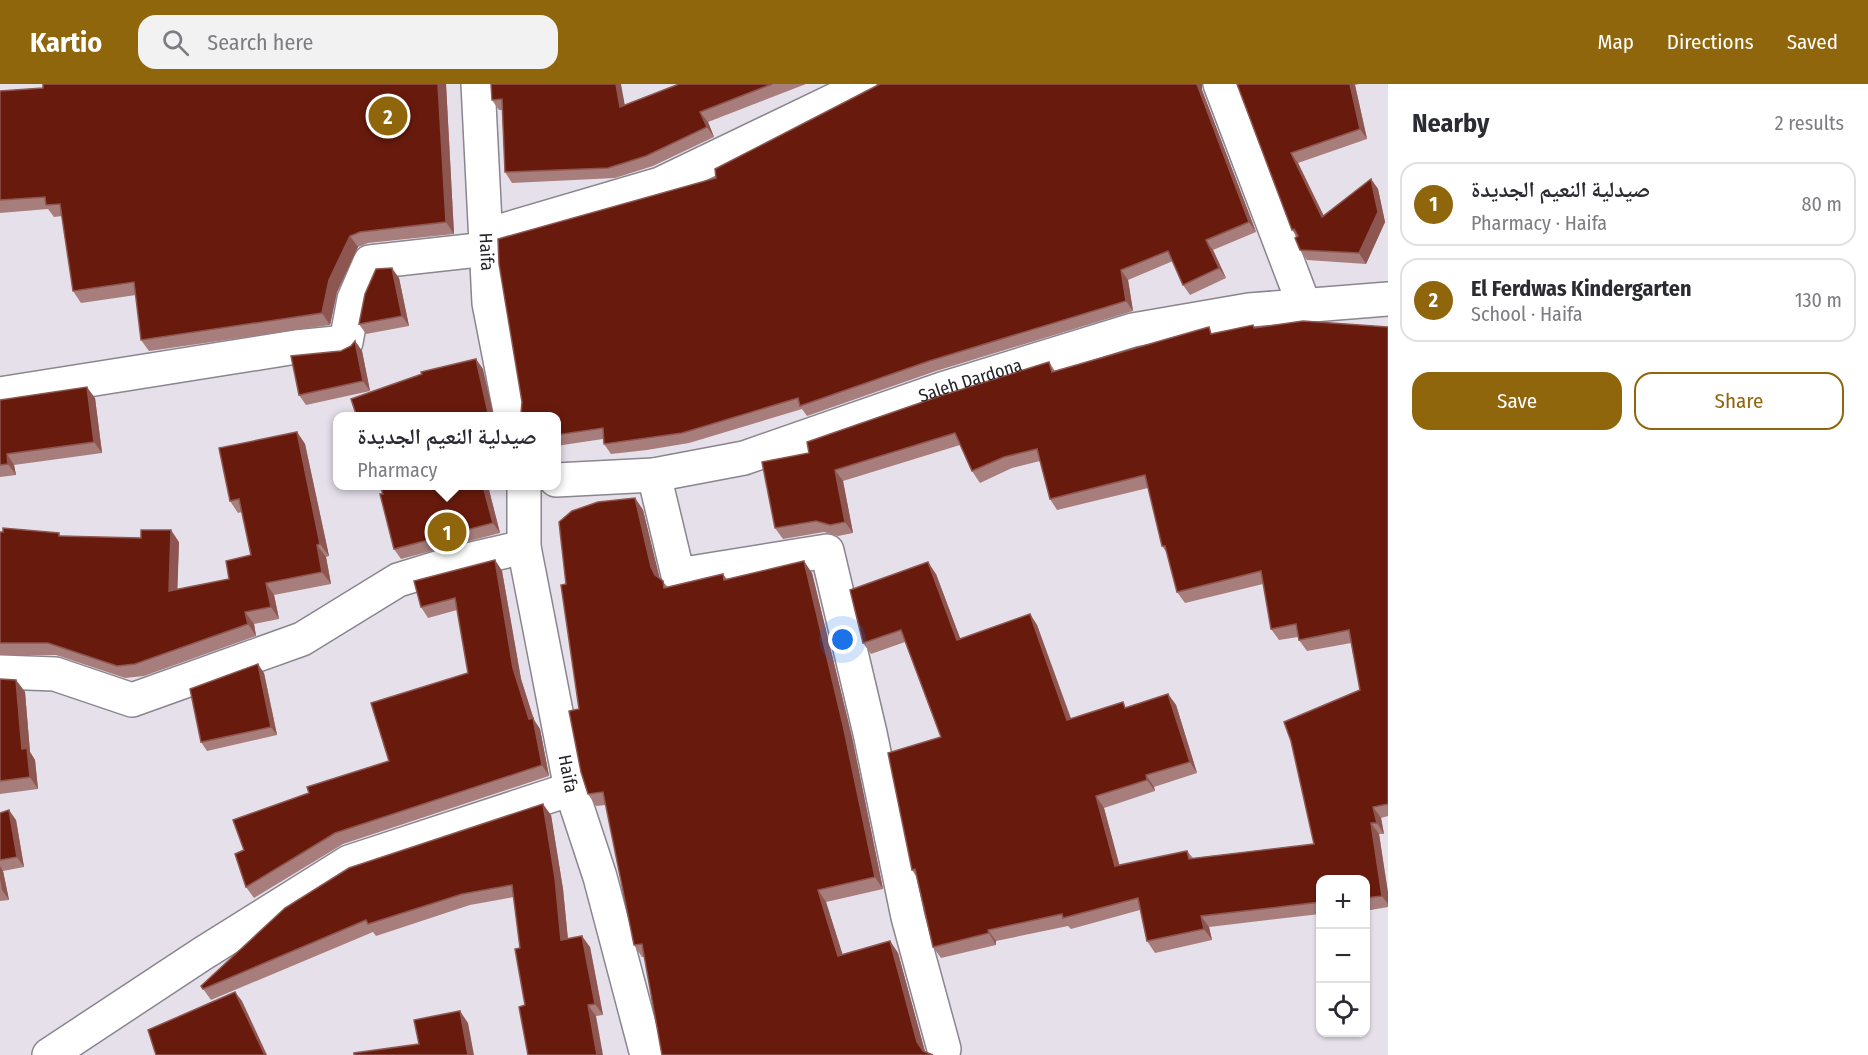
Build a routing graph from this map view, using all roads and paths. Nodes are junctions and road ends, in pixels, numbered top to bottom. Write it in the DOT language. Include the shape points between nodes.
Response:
graph roads {
  1 [pos="478,84"];
  2 [pos="860,84"];
  3 [pos="1220,84"];
  4 [pos="487,242"];
  5 [pos="1388,299"];
  6 [pos="1304,305"];
  7 [pos="0,394"];
  8 [pos="510,412"];
  9 [pos="654,476"];
  10 [pos="561,480"];
  11 [pos="524,490"];
  12 [pos="524,547"];
  13 [pos="0,672"];
  14 [pos="571,789"];
  15 [pos="944,1049"];
  16 [pos="49,1055"];
  17 [pos="646,1055"];
  1 -- 4 [label="street, Haifa"];
  2 -- 4 [label="street" via="839,98 660,184"];
  3 -- 6 [label="street"];
  4 -- 7 [label="street" via="370,262 354,299 346,342"];
  4 -- 8 [label="street, Haifa" via="489,303"];
  5 -- 6 [label="street, Saleh Dardona"];
  6 -- 9 [label="street, Saleh Dardona" via="1249,310 1133,330 942,389 744,458"];
  9 -- 10 [label="street, Saleh Dardona"];
  9 -- 15 [label="street" via="678,575 827,551 908,917"];
  11 -- 12 [label="street, Haifa"];
  12 -- 13 [label="street" via="398,580 302,639 132,700 55,674"];
  12 -- 14 [label="street, Haifa"];
  14 -- 16 [label="street" via="349,862"];
  14 -- 17 [label="street, Haifa" via="600,877"];
}
